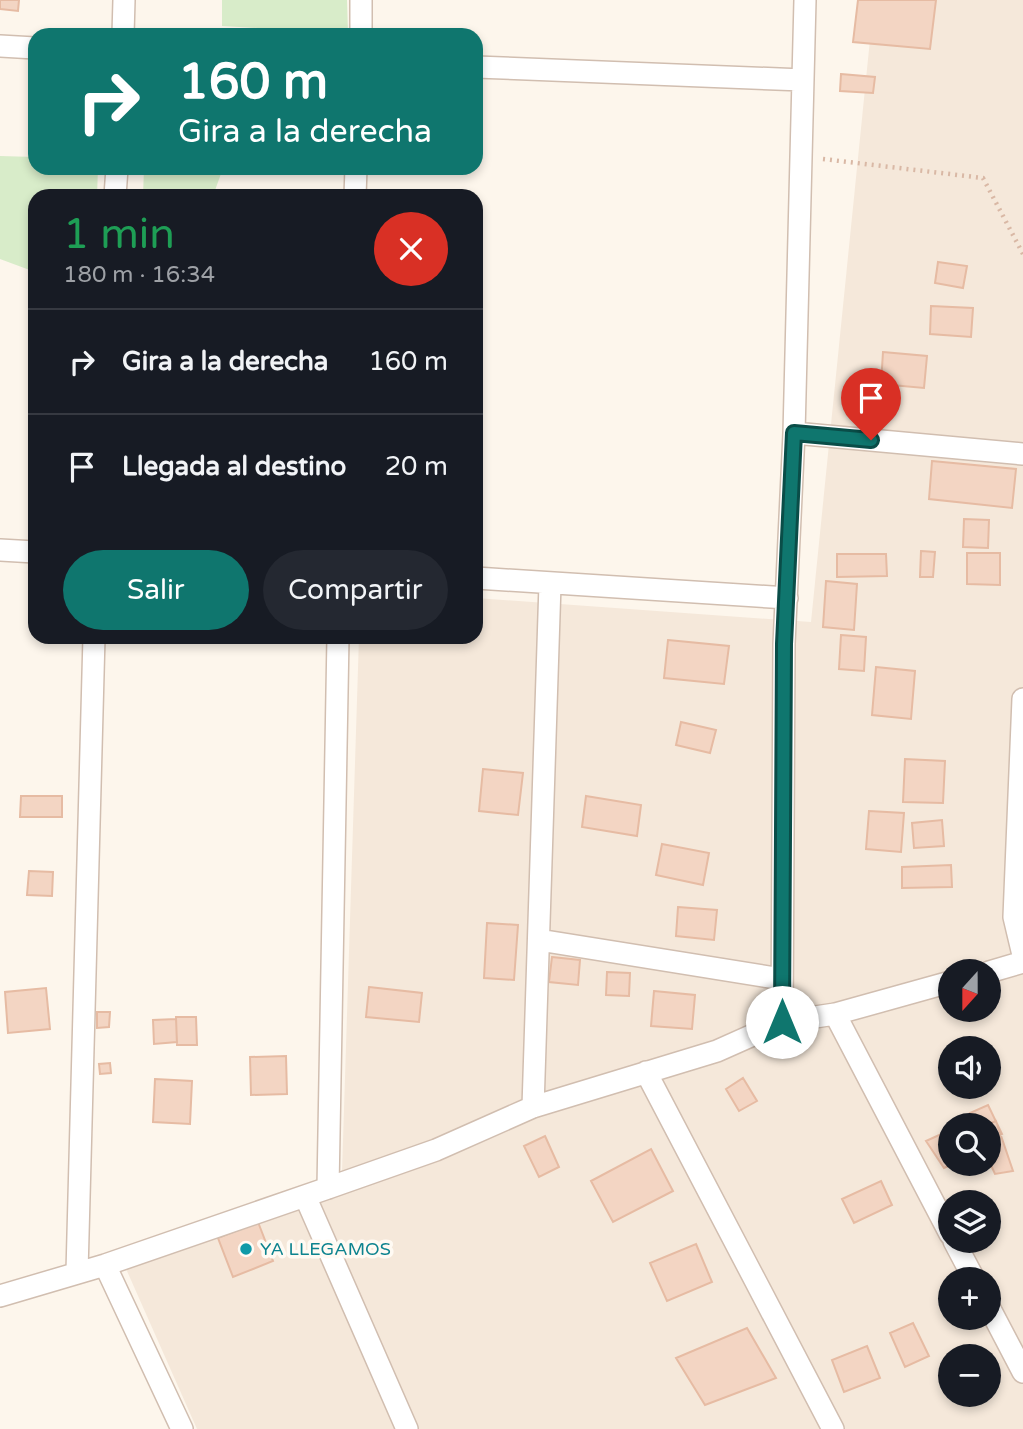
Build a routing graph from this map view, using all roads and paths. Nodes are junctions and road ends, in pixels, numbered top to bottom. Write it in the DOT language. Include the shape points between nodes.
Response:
graph roads {
  1 [pos="124,0"];
  2 [pos="361,0"];
  3 [pos="805,0"];
  4 [pos="123,28"];
  5 [pos="361,28"];
  6 [pos="0,46"];
  7 [pos="28,48"];
  8 [pos="483,67"];
  9 [pos="803,80"];
  10 [pos="800,156"];
  11 [pos="1023,254"];
  12 [pos="794,433"];
  13 [pos="1023,454"];
  14 [pos="0,550"];
  15 [pos="28,552"];
  16 [pos="483,579"];
  17 [pos="550,584"];
  18 [pos="788,598"];
  19 [pos="94,644"];
  20 [pos="338,644"];
  21 [pos="1023,699"];
  22 [pos="1018,915"];
  23 [pos="538,940"];
  24 [pos="1023,956"];
  25 [pos="1023,962"];
  26 [pos="1001,968"];
  27 [pos="782,979"];
  28 [pos="938,985"];
  29 [pos="835,1014"];
  30 [pos="782,1022"];
  31 [pos="646,1072"];
  32 [pos="533,1107"];
  33 [pos="328,1188"];
  34 [pos="305,1196"];
  35 [pos="938,1211"];
  36 [pos="105,1265"];
  37 [pos="77,1272"];
  38 [pos="0,1297"];
  39 [pos="1001,1330"];
  40 [pos="1023,1372"];
  41 [pos="182,1429"];
  42 [pos="407,1429"];
  43 [pos="833,1429"];
  1 -- 4 [label="street"];
  2 -- 5 [label="street"];
  3 -- 9 [label="street"];
  6 -- 7 [label="street"];
  8 -- 9 [label="street"];
  9 -- 10 [label="street"];
  10 -- 11 [label="path" via="983,178"];
  10 -- 12 [label="street"];
  12 -- 13 [label="street"];
  12 -- 18 [label="street"];
  14 -- 15 [label="street"];
  16 -- 17 [label="street"];
  17 -- 18 [label="street"];
  17 -- 23 [label="street"];
  18 -- 27 [label="street"];
  19 -- 37 [label="street"];
  20 -- 33 [label="street"];
  21 -- 22 [label="street"];
  22 -- 24 [label="street"];
  23 -- 27 [label="street"];
  23 -- 32 [label="street"];
  25 -- 26 [label="street"];
  27 -- 30 [label="street"];
  28 -- 29 [label="street"];
  29 -- 30 [label="street"];
  29 -- 35 [label="street"];
  30 -- 31 [label="street" via="717,1051"];
  31 -- 32 [label="street"];
  31 -- 43 [label="street"];
  32 -- 33 [label="street" via="436,1150"];
  33 -- 34 [label="street"];
  34 -- 36 [label="street"];
  34 -- 42 [label="street"];
  36 -- 37 [label="street"];
  36 -- 41 [label="street"];
  37 -- 38 [label="street"];
  39 -- 40 [label="street"];
}
